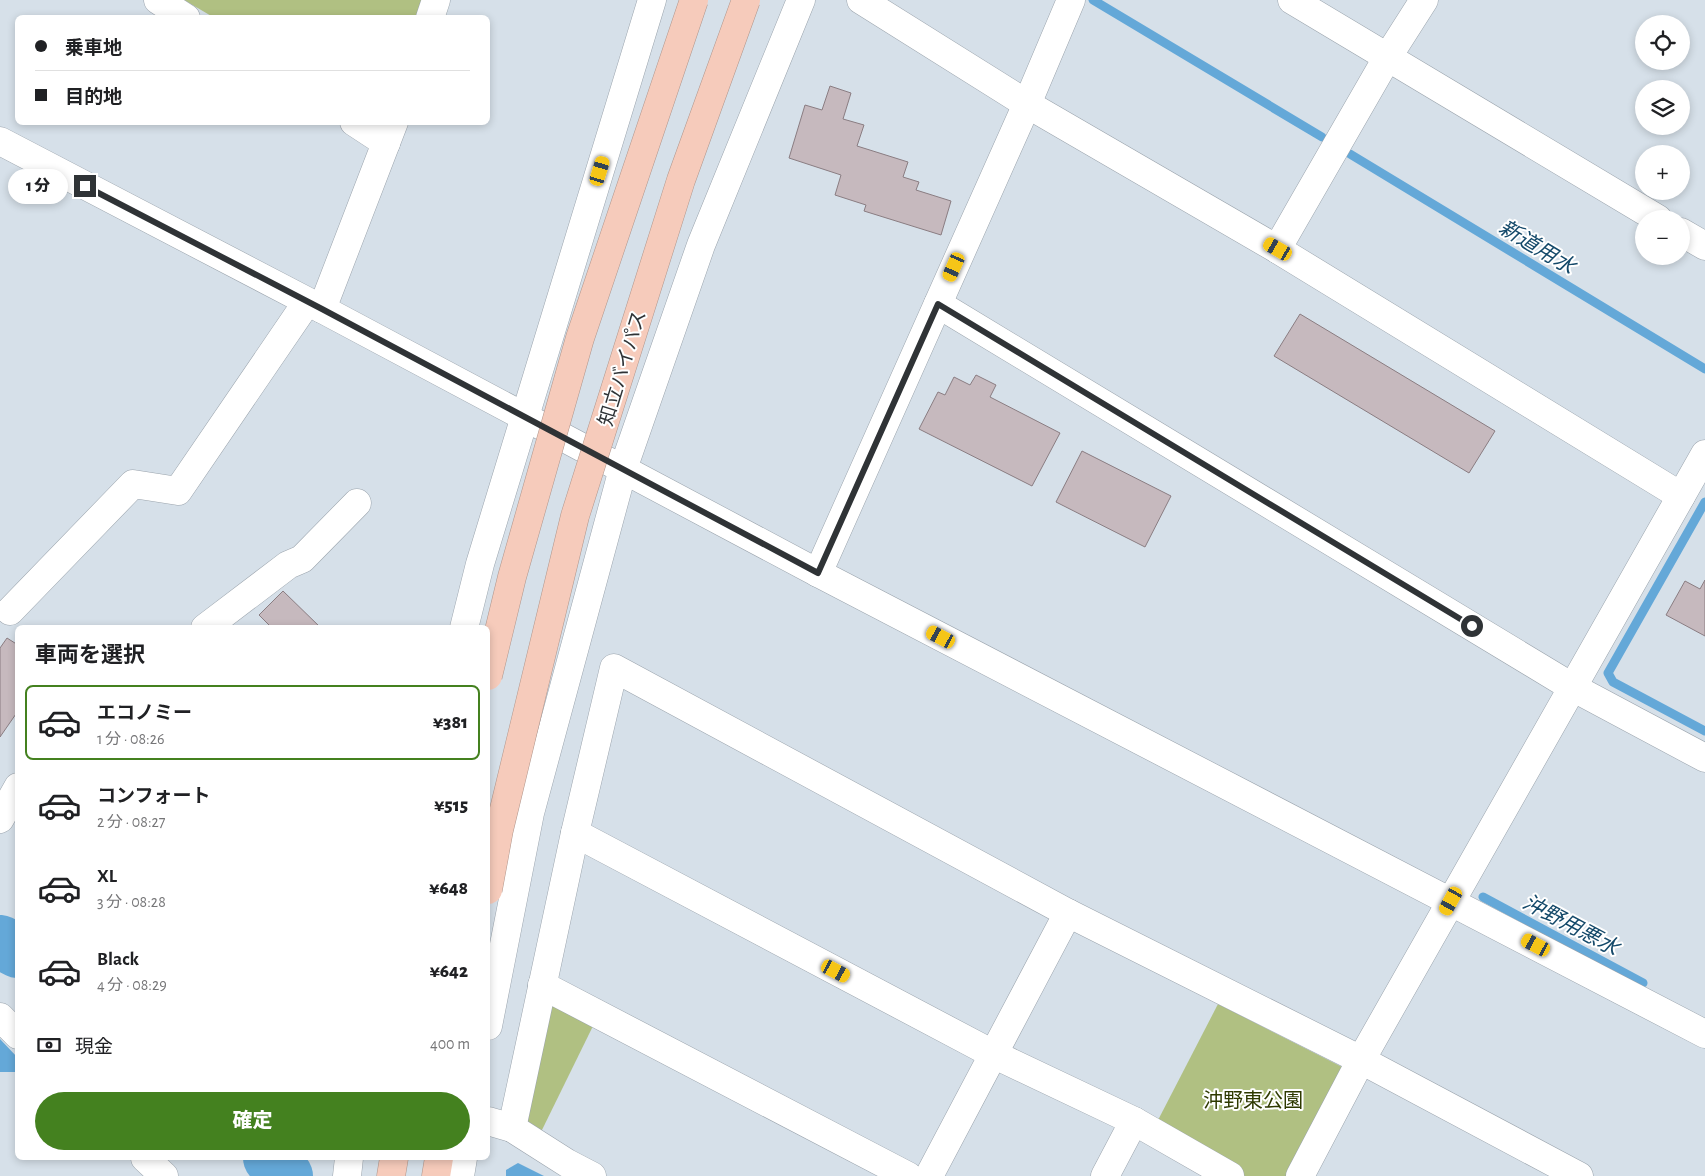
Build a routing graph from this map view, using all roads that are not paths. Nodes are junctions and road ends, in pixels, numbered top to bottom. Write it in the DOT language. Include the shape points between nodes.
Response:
graph roads {
  1 [pos="158,0"];
  2 [pos="436,0"];
  3 [pos="652,0"];
  4 [pos="694,0"];
  5 [pos="746,0"];
  6 [pos="802,0"];
  7 [pos="861,0"];
  8 [pos="1071,0"];
  9 [pos="1292,0"];
  10 [pos="1424,0"];
  11 [pos="181,15"];
  12 [pos="431,15"];
  13 [pos="1387,58"];
  14 [pos="1027,104"];
  15 [pos="364,125"];
  16 [pos="390,133"];
  17 [pos="0,141"];
  18 [pos="1643,210"];
  19 [pos="1690,237"];
  20 [pos="1705,246"];
  21 [pos="1278,249"];
  22 [pos="938,304"];
  23 [pos="315,305"];
  24 [pos="525,417"];
  25 [pos="1705,454"];
  26 [pos="623,469"];
  27 [pos="1681,496"];
  28 [pos="357,503"];
  29 [pos="818,573"];
  30 [pos="12,613"];
  31 [pos="209,625"];
  32 [pos="465,625"];
  33 [pos="490,668"];
  34 [pos="1572,687"];
  35 [pos="1705,758"];
  36 [pos="15,792"];
  37 [pos="0,819"];
  38 [pos="575,833"];
  39 [pos="490,879"];
  40 [pos="1451,901"];
  41 [pos="1068,913"];
  42 [pos="542,985"];
  43 [pos="490,1016"];
  44 [pos="0,1017"];
  45 [pos="15,1032"];
  46 [pos="1705,1034"];
  47 [pos="993,1054"];
  48 [pos="1361,1060"];
  49 [pos="1134,1122"];
  50 [pos="500,1125"];
  51 [pos="147,1160"];
  52 [pos="349,1160"];
  53 [pos="394,1160"];
  54 [pos="439,1160"];
  55 [pos="463,1160"];
  56 [pos="164,1176"];
  57 [pos="346,1176"];
  58 [pos="391,1176"];
  59 [pos="436,1176"];
  60 [pos="460,1176"];
  61 [pos="592,1176"];
  62 [pos="908,1176"];
  63 [pos="929,1176"];
  64 [pos="1105,1176"];
  65 [pos="1230,1176"];
  66 [pos="1300,1176"];
  67 [pos="1579,1176"];
  1 -- 11 [label="street"];
  2 -- 12 [label="street"];
  3 -- 24 [label="street"];
  4 -- 33 [label="highway, bridge" via="580,338 512,577"];
  5 -- 39 [label="highway, 知立バイパス, bridge" via="681,180 575,516"];
  6 -- 26 [label="street" via="701,245"];
  7 -- 14 [label="street"];
  8 -- 14 [label="street"];
  9 -- 13 [label="street"];
  10 -- 13 [label="street"];
  13 -- 18 [label="street"];
  13 -- 21 [label="street"];
  14 -- 21 [label="street"];
  14 -- 22 [label="street"];
  15 -- 16 [label="street"];
  16 -- 23 [label="street"];
  17 -- 23 [label="street"];
  19 -- 20 [label="street"];
  21 -- 27 [label="street"];
  22 -- 29 [label="street"];
  22 -- 34 [label="street"];
  23 -- 24 [label="street"];
  23 -- 30 [label="street" via="178,491 133,484"];
  24 -- 26 [label="street"];
  24 -- 32 [label="street"];
  25 -- 27 [label="street"];
  26 -- 29 [label="street"];
  26 -- 43 [label="street" via="530,814"];
  27 -- 34 [label="street"];
  28 -- 31 [label="street" via="302,559 288,565"];
  29 -- 40 [label="street"];
  34 -- 35 [label="street"];
  34 -- 40 [label="street"];
  36 -- 37 [label="street"];
  38 -- 41 [label="street" via="614,668"];
  38 -- 42 [label="street"];
  38 -- 47 [label="street"];
  40 -- 46 [label="street"];
  40 -- 48 [label="street"];
  41 -- 47 [label="street"];
  41 -- 48 [label="street"];
  42 -- 50 [label="street"];
  42 -- 62 [label="street"];
  44 -- 45 [label="street"];
  47 -- 49 [label="street"];
  47 -- 63 [label="street"];
  48 -- 66 [label="street"];
  48 -- 67 [label="street"];
  49 -- 64 [label="street"];
  49 -- 65 [label="street"];
  50 -- 61 [label="street"];
  51 -- 56 [label="street"];
  52 -- 57 [label="street"];
  53 -- 58 [label="highway"];
  54 -- 59 [label="highway"];
  55 -- 60 [label="street"];
}
